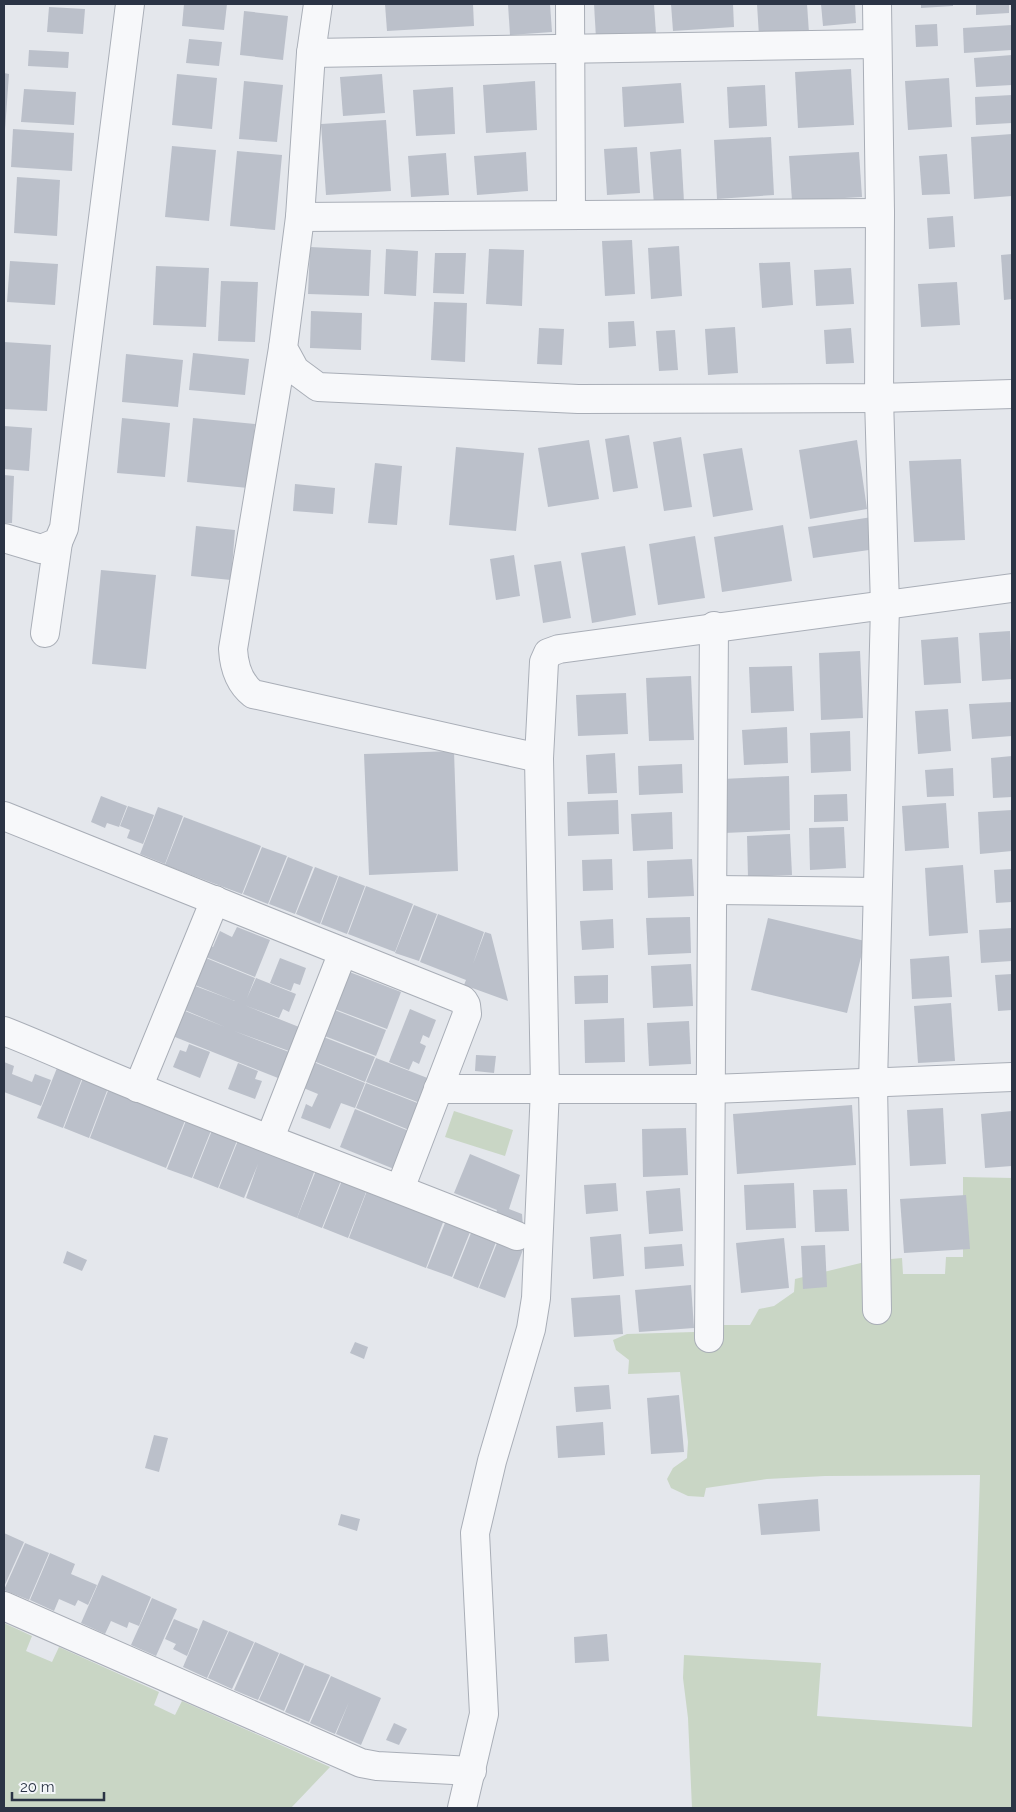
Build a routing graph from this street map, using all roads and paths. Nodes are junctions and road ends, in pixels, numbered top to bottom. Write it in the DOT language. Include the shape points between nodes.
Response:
graph roads {
  1 [pos="130,4"];
  2 [pos="318,4"];
  3 [pos="570,4"];
  4 [pos="877,4"];
  5 [pos="878,44"];
  6 [pos="570,48"];
  7 [pos="311,53"];
  8 [pos="880,213"];
  9 [pos="570,214"];
  10 [pos="300,217"];
  11 [pos="283,348"];
  12 [pos="1012,394"];
  13 [pos="879,398"];
  14 [pos="4,538"];
  15 [pos="58,542"];
  16 [pos="1012,588"];
  17 [pos="885,606"];
  18 [pos="714,626"];
  19 [pos="45,633"];
  20 [pos="539,758"];
  21 [pos="4,816"];
  22 [pos="713,890"];
  23 [pos="877,892"];
  24 [pos="215,900"];
  25 [pos="343,952"];
  26 [pos="4,1031"];
  27 [pos="1012,1077"];
  28 [pos="873,1084"];
  29 [pos="138,1088"];
  30 [pos="545,1088"];
  31 [pos="438,1089"];
  32 [pos="711,1089"];
  33 [pos="270,1138"];
  34 [pos="400,1189"];
  35 [pos="517,1236"];
  36 [pos="877,1310"];
  37 [pos="709,1338"];
  38 [pos="4,1606"];
  39 [pos="472,1771"];
  40 [pos="462,1808"];
  1 -- 15 [label="street" via="64,528"];
  2 -- 7 [label="street"];
  3 -- 6 [label="street"];
  4 -- 5 [label="street"];
  5 -- 6 [label="street"];
  5 -- 8 [label="street"];
  6 -- 7 [label="street"];
  6 -- 9 [label="street"];
  7 -- 10 [label="street"];
  8 -- 9 [label="street"];
  8 -- 13 [label="street"];
  9 -- 10 [label="street"];
  10 -- 11 [label="street"];
  11 -- 13 [label="street" via="295,370 318,387 578,400"];
  11 -- 20 [label="street" via="233,649 233,661 243,686 253,694"];
  12 -- 13 [label="street"];
  13 -- 17 [label="street"];
  14 -- 15 [label="street" via="41,549"];
  15 -- 19 [label="street"];
  16 -- 17 [label="street"];
  17 -- 18 [label="street"];
  17 -- 23 [label="street"];
  18 -- 20 [label="street" via="548,653 542,674"];
  18 -- 22 [label="street"];
  20 -- 30 [label="street"];
  21 -- 24 [label="street"];
  22 -- 23 [label="street"];
  22 -- 32 [label="street"];
  23 -- 28 [label="street"];
  24 -- 25 [label="street"];
  24 -- 29 [label="street"];
  25 -- 31 [label="street" via="463,1000 466,1004 467,1014"];
  25 -- 33 [label="street"];
  26 -- 29 [label="street"];
  27 -- 28 [label="street"];
  28 -- 32 [label="street"];
  28 -- 36 [label="street"];
  29 -- 33 [label="street"];
  30 -- 31 [label="street"];
  30 -- 32 [label="street"];
  30 -- 39 [label="street" via="536,1298 531,1329 492,1461 475,1533 484,1714"];
  31 -- 34 [label="street"];
  32 -- 37 [label="street"];
  33 -- 34 [label="street"];
  34 -- 35 [label="street"];
  38 -- 39 [label="street" via="361,1763"];
  39 -- 40 [label="street"];
}
